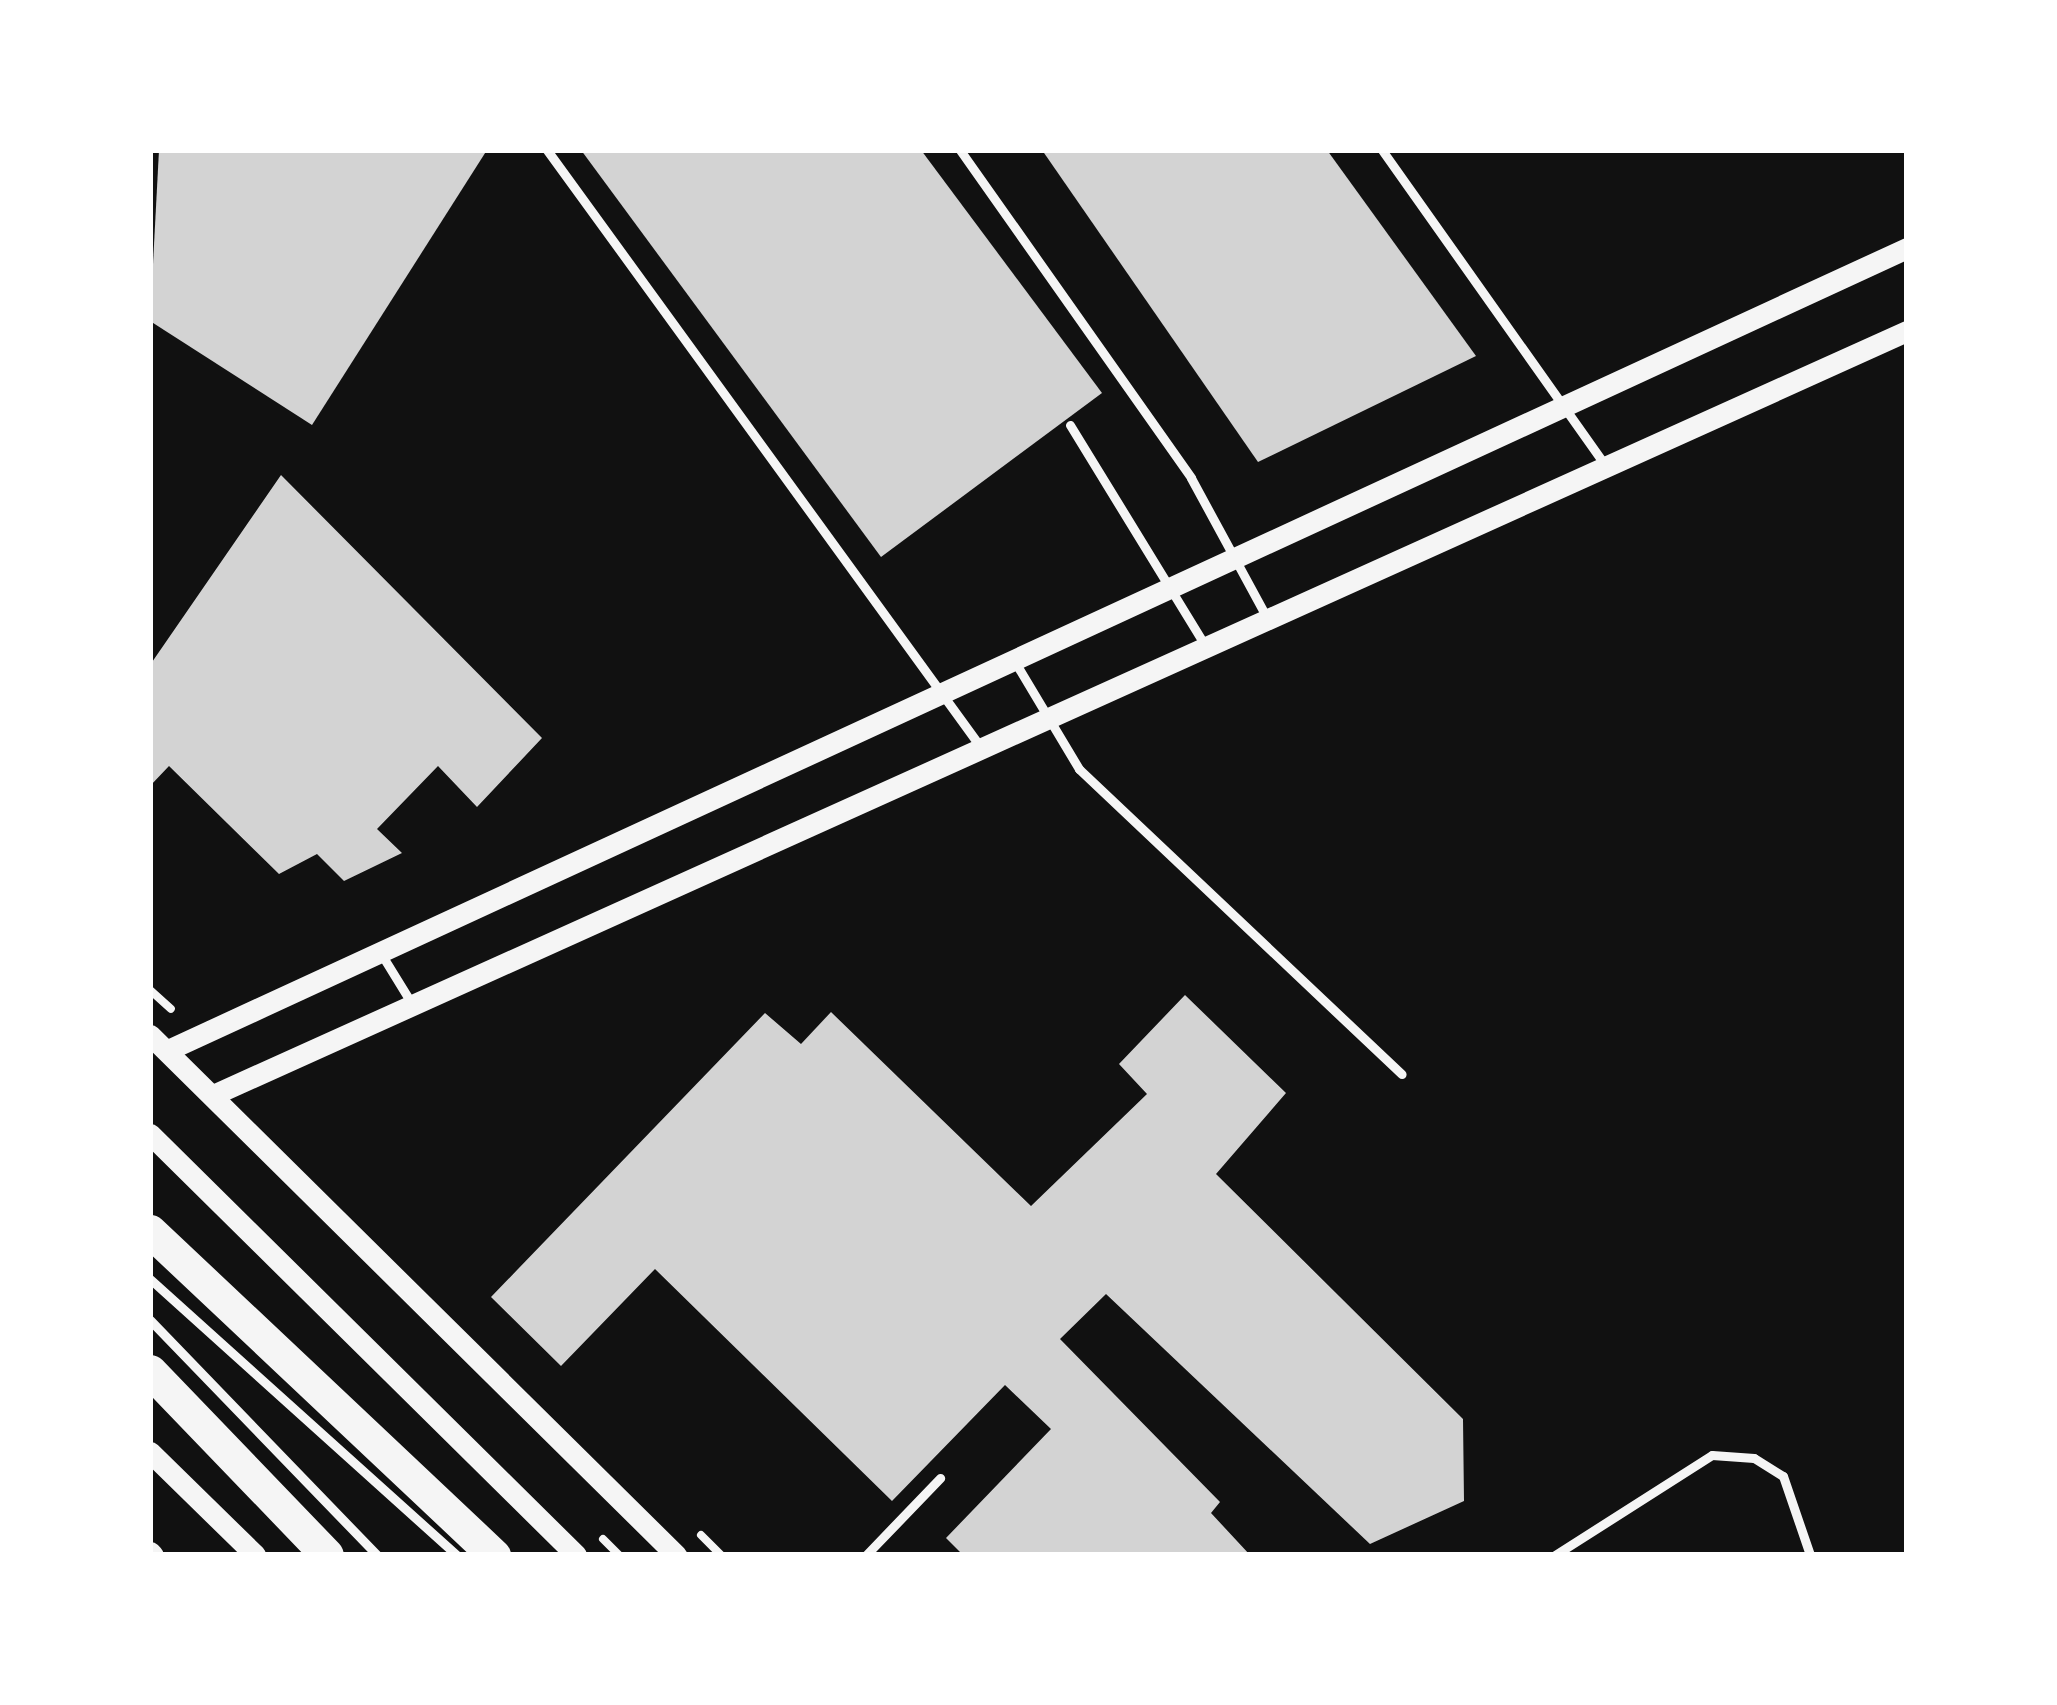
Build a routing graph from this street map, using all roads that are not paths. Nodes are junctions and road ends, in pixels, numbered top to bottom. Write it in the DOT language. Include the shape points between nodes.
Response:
graph roads {
  1 [pos="548,150"];
  2 [pos="959,150"];
  3 [pos="1382,150"];
  4 [pos="1907,248"];
  5 [pos="1907,331"];
  6 [pos="1565,407"];
  7 [pos="1070,425"];
  8 [pos="1609,470"];
  9 [pos="1233,557"];
  10 [pos="1171,585"];
  11 [pos="1269,621"];
  12 [pos="1207,648"];
  13 [pos="1012,657"];
  14 [pos="942,690"];
  15 [pos="1049,718"];
  16 [pos="982,749"];
  17 [pos="380,952"];
  18 [pos="413,1005"];
  19 [pos="150,1035"];
  20 [pos="168,1050"];
  21 [pos="1401,1074"];
  22 [pos="213,1095"];
  23 [pos="150,1134"];
  24 [pos="150,1231"];
  25 [pos="150,1279"];
  26 [pos="150,1320"];
  27 [pos="150,1371"];
  28 [pos="150,1452"];
  29 [pos="940,1478"];
  30 [pos="255,1555"];
  31 [pos="327,1555"];
  32 [pos="377,1555"];
  33 [pos="456,1555"];
  34 [pos="494,1555"];
  35 [pos="576,1555"];
  36 [pos="676,1555"];
  37 [pos="866,1555"];
  38 [pos="1555,1555"];
  39 [pos="1810,1555"];
  1 -- 14 [label="lane"];
  2 -- 9 [label="lane" via="1191,478"];
  3 -- 6 [label="lane"];
  4 -- 6 [label="street"];
  5 -- 8 [label="street"];
  6 -- 8 [label="lane"];
  6 -- 9 [label="street"];
  7 -- 10 [label="lane"];
  8 -- 11 [label="street"];
  9 -- 10 [label="street"];
  9 -- 11 [label="lane"];
  10 -- 12 [label="lane"];
  10 -- 13 [label="street"];
  11 -- 12 [label="street"];
  12 -- 15 [label="street"];
  13 -- 14 [label="street"];
  13 -- 15 [label="lane"];
  14 -- 16 [label="lane"];
  14 -- 17 [label="street"];
  15 -- 16 [label="street"];
  15 -- 21 [label="lane" via="1079,770"];
  16 -- 18 [label="street"];
  17 -- 18 [label="lane"];
  17 -- 20 [label="street"];
  18 -- 22 [label="street"];
  19 -- 20 [label="street"];
  20 -- 22 [label="street"];
  22 -- 36 [label="street"];
  23 -- 35 [label="street"];
  24 -- 34 [label="highway"];
  25 -- 33 [label="lane"];
  26 -- 32 [label="lane"];
  27 -- 31 [label="highway"];
  28 -- 30 [label="street"];
  29 -- 37 [label="lane"];
  38 -- 39 [label="lane" via="1712,1455 1754,1458 1783,1476"];
}
